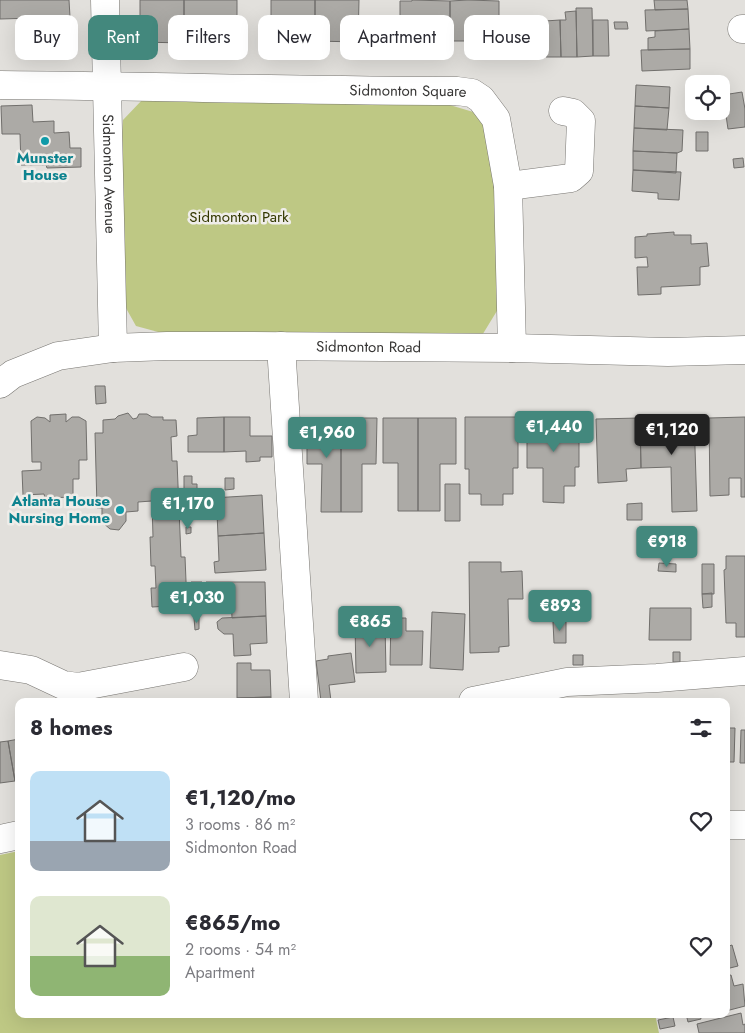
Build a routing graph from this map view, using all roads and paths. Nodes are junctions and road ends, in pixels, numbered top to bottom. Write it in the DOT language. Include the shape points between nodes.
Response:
graph roads {
  1 [pos="105,0"];
  2 [pos="0,85"];
  3 [pos="107,86"];
  4 [pos="563,111"];
  5 [pos="508,186"];
  6 [pos="281,346"];
  7 [pos="113,348"];
  8 [pos="512,348"];
  9 [pos="745,350"];
  10 [pos="0,384"];
  11 [pos="0,665"];
  12 [pos="184,667"];
  13 [pos="745,670"];
  14 [pos="304,698"];
  15 [pos="488,698"];
  16 [pos="730,825"];
  17 [pos="745,825"];
  18 [pos="15,836"];
  19 [pos="0,839"];
  1 -- 3 [label="street, Sidmonton Avenue"];
  2 -- 3 [label="street, Sidmonton Square"];
  3 -- 5 [label="street, Sidmonton Square" via="472,93 481,98 496,118"];
  3 -- 7 [label="street, Sidmonton Avenue"];
  4 -- 5 [label="street" via="573,113 581,121 579,170 571,178"];
  5 -- 8 [label="street, Sidmonton Square"];
  6 -- 7 [label="street, Sidmonton Road"];
  6 -- 8 [label="street, Sidmonton Road"];
  6 -- 14 [label="street"];
  7 -- 10 [label="street, Sidmonton Road" via="58,356 13,374"];
  8 -- 9 [label="street, Sidmonton Road" via="668,352"];
  11 -- 12 [label="street" via="31,670 63,685 78,687"];
  13 -- 15 [label="street" via="567,682"];
  16 -- 17 [label="street"];
  18 -- 19 [label="street"];
}
